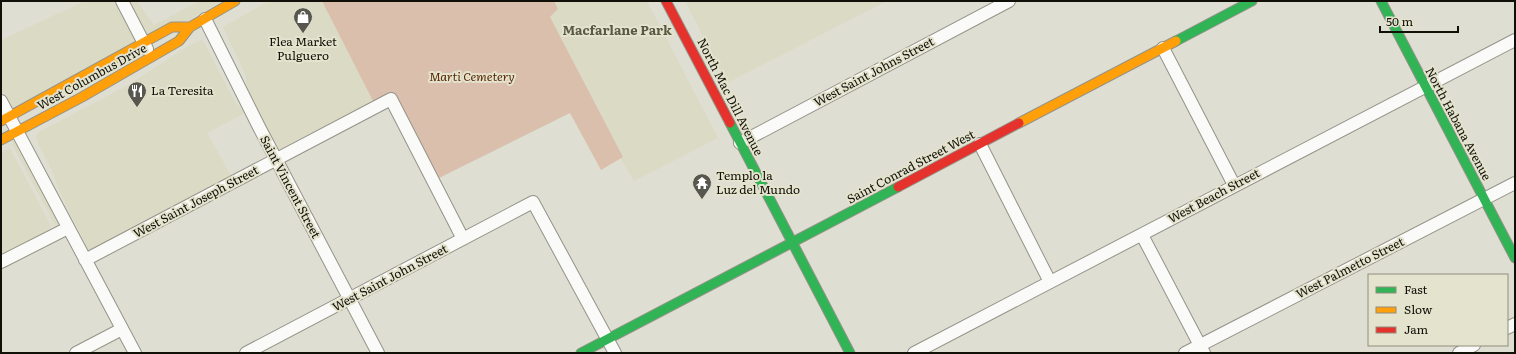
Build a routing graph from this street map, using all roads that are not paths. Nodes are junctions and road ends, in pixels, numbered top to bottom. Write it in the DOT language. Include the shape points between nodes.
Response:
graph roads {
  1 [pos="122,1"];
  2 [pos="235,1"];
  3 [pos="666,1"];
  4 [pos="1008,1"];
  5 [pos="1252,1"];
  6 [pos="1381,1"];
  7 [pos="205,19"];
  8 [pos="190,27"];
  9 [pos="1515,40"];
  10 [pos="144,43"];
  11 [pos="1163,48"];
  12 [pos="152,57"];
  13 [pos="1425,87"];
  14 [pos="1,101"];
  15 [pos="5,119"];
  16 [pos="17,132"];
  17 [pos="1,140"];
  18 [pos="740,143"];
  19 [pos="980,144"];
  20 [pos="276,160"];
  21 [pos="1515,182"];
  22 [pos="1234,185"];
  23 [pos="1484,198"];
  24 [pos="68,228"];
  25 [pos="1142,235"];
  26 [pos="463,239"];
  27 [pos="792,242"];
  28 [pos="1515,258"];
  29 [pos="85,260"];
  30 [pos="1,262"];
  31 [pos="1050,282"];
  32 [pos="350,298"];
  33 [pos="122,329"];
  34 [pos="608,339"];
  35 [pos="1472,346"];
  36 [pos="1202,349"];
  37 [pos="76,353"];
  38 [pos="135,353"];
  39 [pos="246,353"];
  40 [pos="378,353"];
  41 [pos="581,353"];
  42 [pos="615,353"];
  43 [pos="850,353"];
  44 [pos="914,353"];
  45 [pos="1185,353"];
  46 [pos="1459,353"];
  1 -- 10 [label="street"];
  2 -- 7 [label="street, West Columbus Drive"];
  3 -- 18 [label="street, North Mac Dill Avenue"];
  4 -- 18 [label="street, West Saint Johns Street"];
  5 -- 11 [label="street, Saint Conrad Street West"];
  6 -- 13 [label="street, North Habana Avenue"];
  7 -- 8 [label="street, West Columbus Drive"];
  7 -- 20 [label="street, Saint Vincent Street"];
  8 -- 10 [label="street, West Columbus Drive" via="172,27"];
  8 -- 12 [label="street, West Columbus Drive" via="179,41"];
  9 -- 13 [label="street, West Beach Street"];
  10 -- 12 [label="street"];
  10 -- 15 [label="street, West Columbus Drive"];
  11 -- 19 [label="street, Saint Conrad Street West"];
  11 -- 22 [label="street"];
  12 -- 16 [label="street, West Columbus Drive"];
  13 -- 22 [label="street, West Beach Street"];
  13 -- 23 [label="street, North Habana Avenue"];
  14 -- 15 [label="street"];
  15 -- 16 [label="street"];
  16 -- 17 [label="street, West Columbus Drive"];
  16 -- 24 [label="street"];
  18 -- 27 [label="street, North Mac Dill Avenue"];
  19 -- 27 [label="street, Saint Conrad Street West"];
  19 -- 31 [label="street"];
  20 -- 26 [label="street, West Saint Joseph Street" via="391,99"];
  20 -- 29 [label="street, West Saint Joseph Street"];
  20 -- 32 [label="street, Saint Vincent Street"];
  21 -- 23 [label="street, West Palmetto Street"];
  22 -- 25 [label="street, West Beach Street"];
  23 -- 28 [label="street, North Habana Avenue"];
  23 -- 36 [label="street, West Palmetto Street"];
  24 -- 29 [label="street"];
  24 -- 30 [label="street"];
  25 -- 31 [label="street, West Beach Street"];
  25 -- 36 [label="street"];
  26 -- 32 [label="street, West Saint John Street"];
  26 -- 34 [label="street, West Saint John Street" via="533,202"];
  27 -- 34 [label="street, Saint Conrad Street West"];
  27 -- 43 [label="street, North Mac Dill Avenue"];
  29 -- 33 [label="street"];
  31 -- 44 [label="street, West Beach Street"];
  32 -- 39 [label="street, West Saint John Street"];
  32 -- 40 [label="street, Saint Vincent Street"];
  33 -- 37 [label="street"];
  33 -- 38 [label="street"];
  34 -- 41 [label="street, Saint Conrad Street West"];
  34 -- 42 [label="street"];
  35 -- 46 [label="street"];
  36 -- 45 [label="street, West Palmetto Street"];
}
